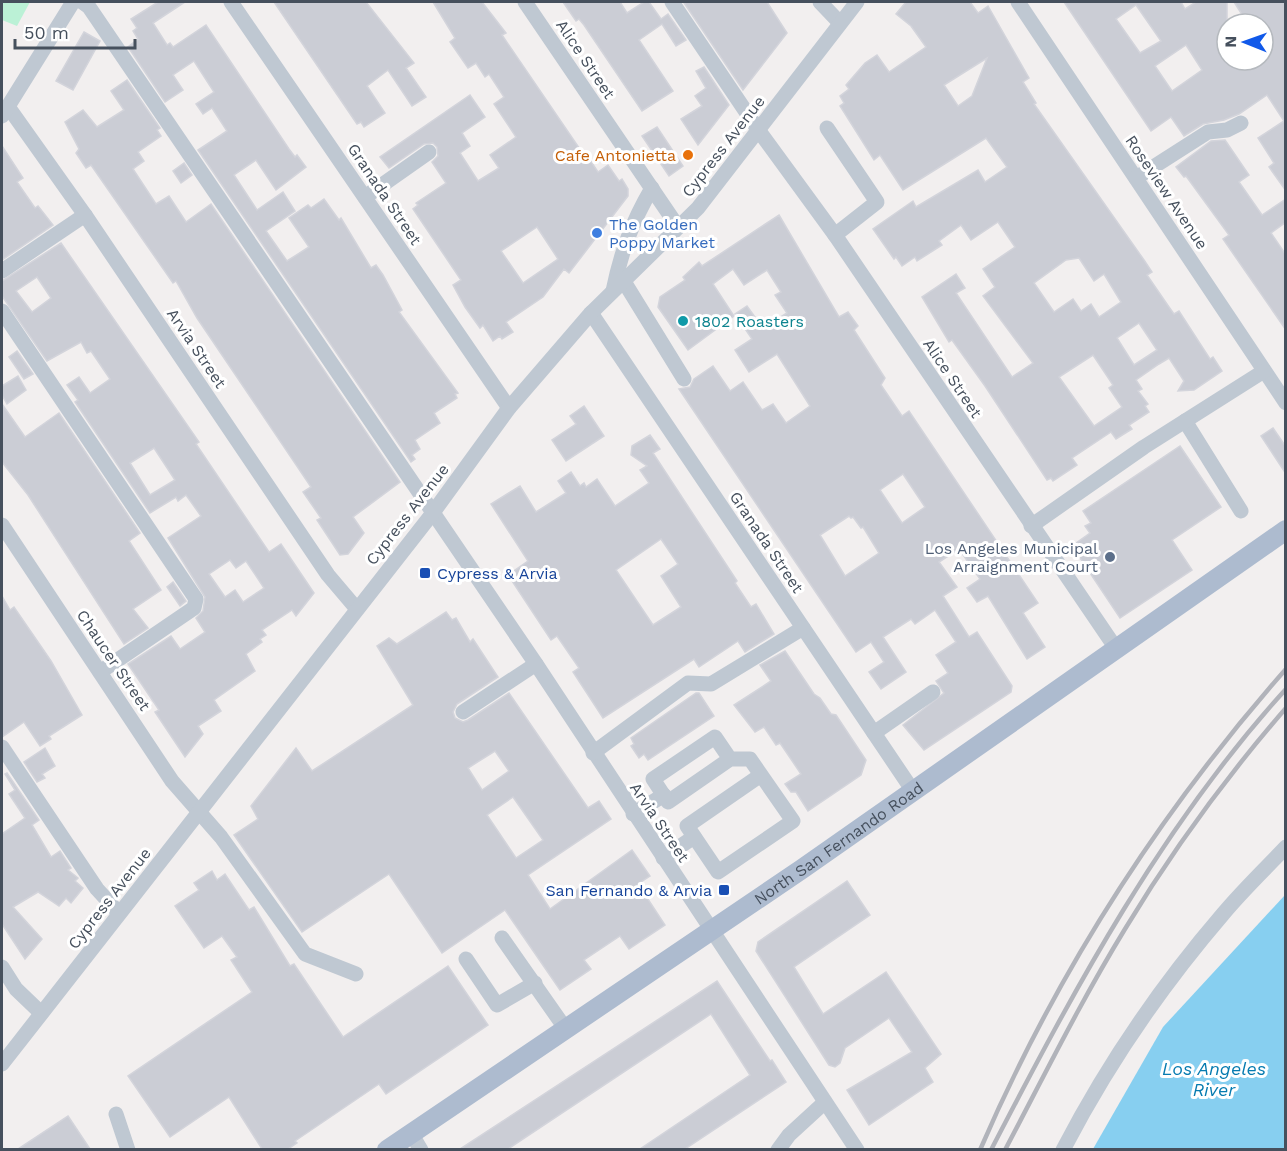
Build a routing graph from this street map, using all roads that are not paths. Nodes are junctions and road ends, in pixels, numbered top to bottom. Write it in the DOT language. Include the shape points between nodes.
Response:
graph roads {
  1 [pos="73,2"];
  2 [pos="82,2"];
  3 [pos="231,2"];
  4 [pos="525,2"];
  5 [pos="672,2"];
  6 [pos="820,2"];
  7 [pos="857,2"];
  8 [pos="1018,2"];
  9 [pos="840,23"];
  10 [pos="5,112"];
  11 [pos="1241,123"];
  12 [pos="827,128"];
  13 [pos="759,131"];
  14 [pos="429,152"];
  15 [pos="1136,178"];
  16 [pos="652,188"];
  17 [pos="365,197"];
  18 [pos="85,215"];
  19 [pos="678,227"];
  20 [pos="835,235"];
  21 [pos="2,271"];
  22 [pos="618,285"];
  23 [pos="2,312"];
  24 [pos="591,313"];
  25 [pos="1264,371"];
  26 [pos="684,379"];
  27 [pos="1286,403"];
  28 [pos="509,408"];
  29 [pos="1185,421"];
  30 [pos="1241,511"];
  31 [pos="432,514"];
  32 [pos="2,525"];
  33 [pos="1031,526"];
  34 [pos="1286,530"];
  35 [pos="356,608"];
  36 [pos="803,628"];
  37 [pos="1115,647"];
  38 [pos="536,664"];
  39 [pos="100,672"];
  40 [pos="933,692"];
  41 [pos="463,712"];
  42 [pos="874,733"];
  43 [pos="2,747"];
  44 [pos="593,753"];
  45 [pos="730,759"];
  46 [pos="761,775"];
  47 [pos="913,791"];
  48 [pos="664,795"];
  49 [pos="201,811"];
  50 [pos="633,814"];
  51 [pos="694,837"];
  52 [pos="1286,847"];
  53 [pos="663,858"];
  54 [pos="119,913"];
  55 [pos="711,931"];
  56 [pos="502,938"];
  57 [pos="466,959"];
  58 [pos="2,967"];
  59 [pos="356,974"];
  60 [pos="535,983"];
  61 [pos="41,1013"];
  62 [pos="565,1028"];
  63 [pos="2,1064"];
  64 [pos="825,1102"];
  65 [pos="116,1113"];
  66 [pos="416,1142"];
  67 [pos="128,1149"];
  68 [pos="387,1149"];
  69 [pos="778,1149"];
  70 [pos="857,1149"];
  71 [pos="1063,1149"];
  1 -- 10 [label="street"];
  2 -- 31 [label="street, Arvia Street"];
  3 -- 17 [label="street, Granada Street"];
  4 -- 16 [label="street, Alice Street"];
  5 -- 13 [label="street, Alice Street"];
  6 -- 9 [label="street"];
  7 -- 9 [label="street, Cypress Avenue"];
  8 -- 15 [label="street, Roseview Avenue"];
  9 -- 13 [label="street, Cypress Avenue"];
  10 -- 18 [label="street, Arvia Street"];
  11 -- 15 [label="street" via="1227,130 1208,132"];
  12 -- 20 [label="street" via="877,202"];
  13 -- 19 [label="street, Cypress Avenue" via="698,208"];
  13 -- 20 [label="street, Alice Street"];
  14 -- 17 [label="street"];
  15 -- 25 [label="street, Roseview Avenue"];
  16 -- 19 [label="street, Alice Street"];
  16 -- 22 [label="street" via="621,251"];
  17 -- 28 [label="street, Granada Street"];
  18 -- 21 [label="street"];
  18 -- 35 [label="street, Arvia Street" via="328,575"];
  19 -- 22 [label="street, Cypress Avenue"];
  20 -- 33 [label="street, Alice Street"];
  22 -- 24 [label="street, Cypress Avenue"];
  22 -- 26 [label="street"];
  23 -- 39 [label="street" via="196,599 194,608"];
  24 -- 28 [label="street, Cypress Avenue"];
  24 -- 36 [label="street, Granada Street"];
  25 -- 27 [label="street, Roseview Avenue"];
  25 -- 29 [label="street"];
  28 -- 31 [label="street, Cypress Avenue"];
  29 -- 30 [label="street"];
  29 -- 33 [label="street"];
  31 -- 35 [label="street, Cypress Avenue"];
  31 -- 38 [label="street, Arvia Street"];
  32 -- 39 [label="street, Chaucer Street"];
  33 -- 37 [label="street, Alice Street"];
  34 -- 37 [label="main road, North San Fernando Road"];
  35 -- 49 [label="street, Cypress Avenue"];
  36 -- 42 [label="street, Granada Street"];
  36 -- 44 [label="street" via="711,684 688,683"];
  37 -- 47 [label="main road, North San Fernando Road"];
  38 -- 41 [label="street"];
  38 -- 44 [label="street, Arvia Street"];
  39 -- 49 [label="street, Chaucer Street" via="172,781"];
  40 -- 42 [label="street"];
  42 -- 47 [label="street, Granada Street"];
  43 -- 54 [label="street" via="97,889"];
  44 -- 50 [label="street, Arvia Street"];
  45 -- 46 [label="street" via="750,759"];
  45 -- 48 [label="street" via="668,802"];
  45 -- 48 [label="street" via="715,737 653,779"];
  46 -- 51 [label="street" via="687,826"];
  46 -- 51 [label="street" via="793,821 718,872"];
  47 -- 55 [label="main road, North San Fernando Road"];
  48 -- 50 [label="street"];
  49 -- 54 [label="street, Cypress Avenue"];
  49 -- 59 [label="street, Chaucer Street" via="305,954"];
  50 -- 53 [label="street, Arvia Street"];
  51 -- 53 [label="street"];
  52 -- 71 [label="street" via="1222,914 1158,999 1086,1105"];
  53 -- 55 [label="street, Arvia Street"];
  54 -- 61 [label="street, Cypress Avenue"];
  55 -- 62 [label="main road, North San Fernando Road"];
  55 -- 64 [label="street, Arvia Street"];
  56 -- 60 [label="street"];
  57 -- 60 [label="street" via="497,1005"];
  58 -- 61 [label="street" via="16,989"];
  60 -- 62 [label="street"];
  61 -- 63 [label="street, Cypress Avenue"];
  62 -- 66 [label="main road, North San Fernando Road"];
  64 -- 69 [label="street"];
  64 -- 70 [label="street, Arvia Street"];
  65 -- 67 [label="street"];
  66 -- 68 [label="main road, North San Fernando Road"];
}
